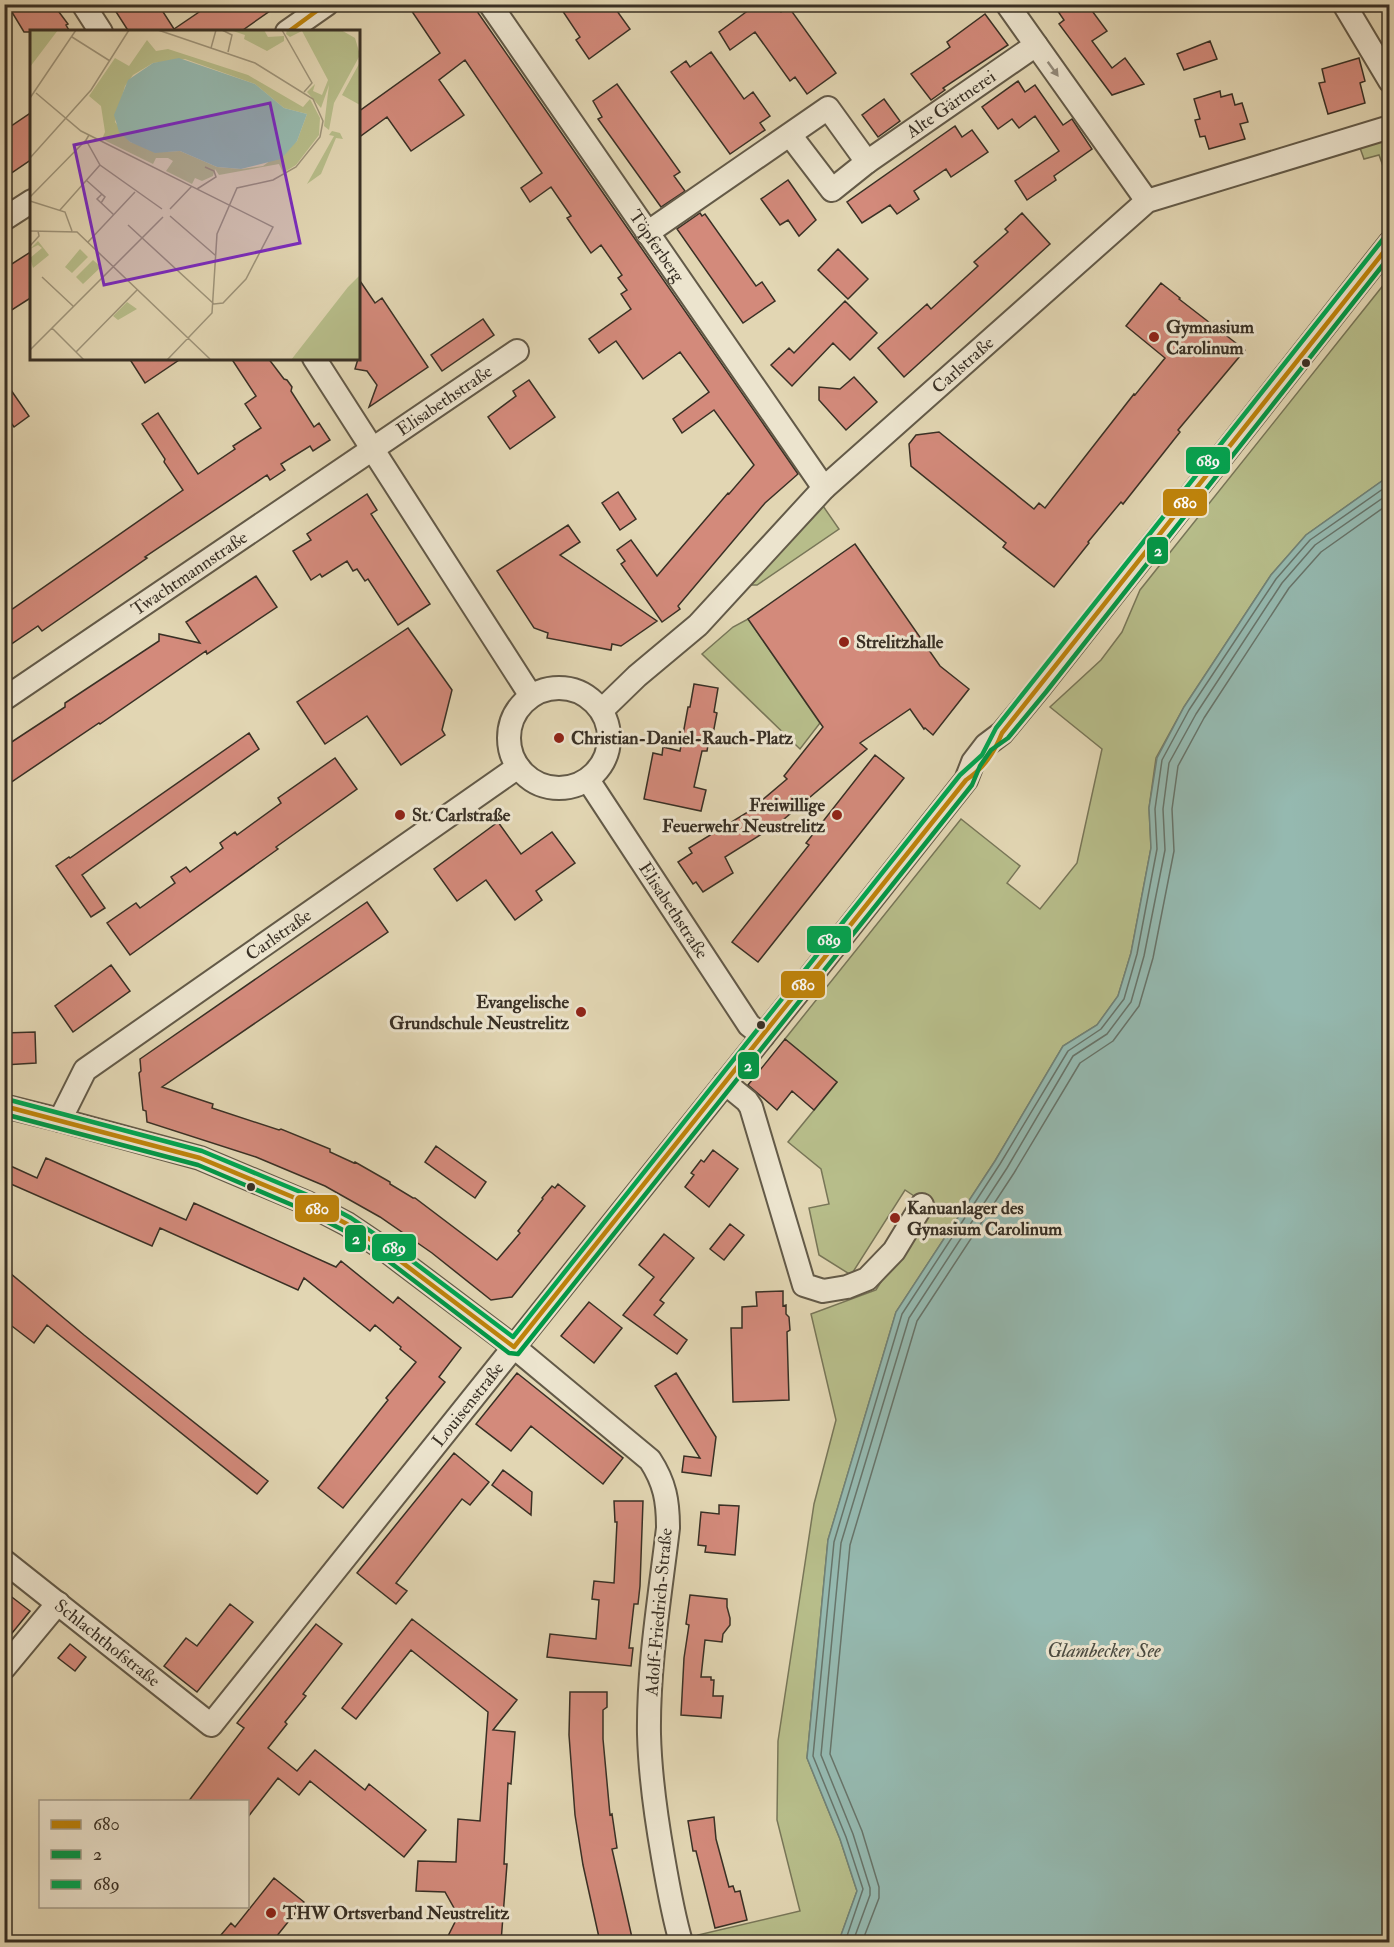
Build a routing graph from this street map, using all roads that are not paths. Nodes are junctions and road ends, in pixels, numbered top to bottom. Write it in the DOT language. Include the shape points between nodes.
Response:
graph roads {
  1 [pos="84,4"];
  2 [pos="327,4"];
  3 [pos="490,4"];
  4 [pos="1007,4"];
  5 [pos="1344,4"];
  6 [pos="100,30"];
  7 [pos="290,30"];
  8 [pos="1036,45"];
  9 [pos="1389,81"];
  10 [pos="1389,127"];
  11 [pos="790,135"];
  12 [pos="867,162"];
  13 [pos="1147,201"];
  14 [pos="30,202"];
  15 [pos="4,219"];
  16 [pos="647,233"];
  17 [pos="1389,243"];
  18 [pos="517,351"];
  19 [pos="315,360"];
  20 [pos="373,449"];
  21 [pos="824,488"];
  22 [pos="531,696"];
  23 [pos="4,699"];
  24 [pos="602,710"];
  25 [pos="518,767"];
  26 [pos="588,780"];
  27 [pos="763,1036"];
  28 [pos="725,1083"];
  29 [pos="4,1107"];
  30 [pos="60,1120"];
  31 [pos="922,1205"];
  32 [pos="514,1347"];
  33 [pos="4,1561"];
  34 [pos="58,1603"];
  35 [pos="4,1668"];
  36 [pos="211,1725"];
  37 [pos="681,1942"];
  1 -- 6 [label="street"];
  2 -- 7 [label="street"];
  3 -- 16 [label="street, Töpferberg"];
  4 -- 8 [label="street"];
  5 -- 9 [label="street"];
  8 -- 12 [label="street, Alte Gärtnerei"];
  8 -- 13 [label="street, one-way"];
  10 -- 13 [label="street, Carlstraße"];
  11 -- 12 [label="street" via="828,108"];
  11 -- 12 [label="street, Alte Gärtnerei" via="832,190"];
  11 -- 16 [label="street"];
  13 -- 21 [label="street, Carlstraße"];
  14 -- 15 [label="street"];
  16 -- 21 [label="street, Töpferberg"];
  17 -- 27 [label="street, Louisenstraße" via="1002,733 995,752 980,771 966,780"];
  18 -- 20 [label="street, Elisabethstraße"];
  19 -- 20 [label="street"];
  20 -- 22 [label="street"];
  20 -- 23 [label="street, Twachtmannstraße"];
  21 -- 24 [label="street, Carlstraße" via="698,625 637,675"];
  22 -- 24 [label="street" via="545,689 576,690"];
  22 -- 25 [label="street" via="511,722 511,753"];
  24 -- 26 [label="street" via="610,740 607,756"];
  25 -- 26 [label="street" via="529,779 550,788 573,787"];
  25 -- 30 [label="street, Carlstraße" via="85,1070"];
  26 -- 27 [label="street, Elisabethstraße" via="749,1025"];
  27 -- 28 [label="street, Louisenstraße"];
  28 -- 31 [label="street" via="751,1107 804,1285 824,1291 867,1279 894,1251"];
  28 -- 32 [label="street, Louisenstraße"];
  29 -- 30 [label="street, Adolf-Friedrich-Straße"];
  30 -- 32 [label="street, Adolf-Friedrich-Straße" via="200,1158 307,1203 387,1251"];
  32 -- 36 [label="street, Louisenstraße"];
  32 -- 37 [label="street, Adolf-Friedrich-Straße" via="650,1460 665,1492 668,1528 649,1734 657,1819"];
  33 -- 34 [label="street, Schlachthofstraße"];
  34 -- 35 [label="street"];
  34 -- 36 [label="street, Schlachthofstraße"];
}
